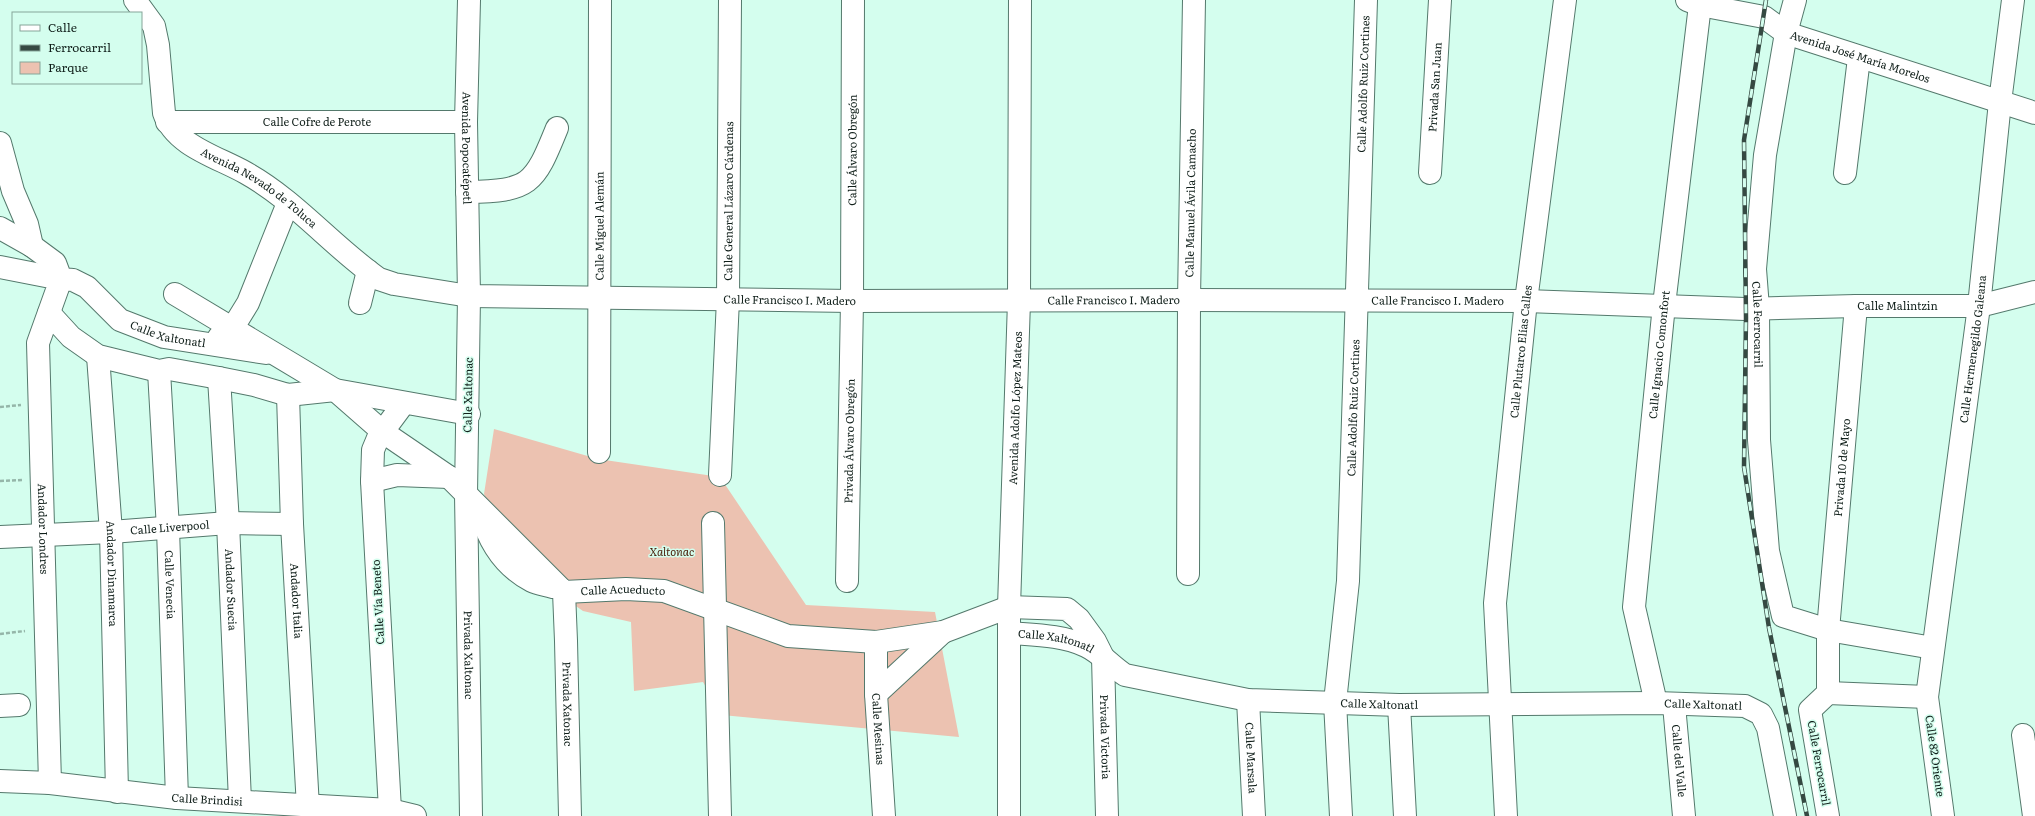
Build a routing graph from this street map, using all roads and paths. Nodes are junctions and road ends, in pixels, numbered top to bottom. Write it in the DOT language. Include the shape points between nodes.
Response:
graph roads {
  1 [pos="135,0"];
  2 [pos="468,0"];
  3 [pos="600,0"];
  4 [pos="730,0"];
  5 [pos="853,0"];
  6 [pos="1020,0"];
  7 [pos="1194,0"];
  8 [pos="1366,0"];
  9 [pos="1440,0"];
  10 [pos="1565,0"];
  11 [pos="1795,0"];
  12 [pos="2013,0"];
  13 [pos="1694,3"];
  14 [pos="1732,5"];
  15 [pos="1786,33"];
  16 [pos="1859,58"];
  17 [pos="2000,102"];
  18 [pos="2035,113"];
  19 [pos="167,122"];
  20 [pos="466,122"];
  21 [pos="557,128"];
  22 [pos="0,143"];
  23 [pos="1430,173"];
  24 [pos="1845,173"];
  25 [pos="467,192"];
  26 [pos="7,194"];
  27 [pos="288,203"];
  28 [pos="0,228"];
  29 [pos="32,246"];
  30 [pos="0,268"];
  31 [pos="368,271"];
  32 [pos="61,279"];
  33 [pos="2035,292"];
  34 [pos="175,294"];
  35 [pos="469,296"];
  36 [pos="600,297"];
  37 [pos="728,299"];
  38 [pos="1189,300"];
  39 [pos="1356,300"];
  40 [pos="852,301"];
  41 [pos="1019,301"];
  42 [pos="1526,301"];
  43 [pos="360,303"];
  44 [pos="1664,305"];
  45 [pos="1856,306"];
  46 [pos="1979,306"];
  47 [pos="1758,308"];
  48 [pos="49,312"];
  49 [pos="232,329"];
  50 [pos="205,345"];
  51 [pos="277,355"];
  52 [pos="98,356"];
  53 [pos="164,370"];
  54 [pos="218,378"];
  55 [pos="335,390"];
  56 [pos="288,395"];
  57 [pos="404,403"];
  58 [pos="469,414"];
  59 [pos="383,432"];
  60 [pos="599,452"];
  61 [pos="720,474"];
  62 [pos="449,477"];
  63 [pos="42,479"];
  64 [pos="0,481"];
  65 [pos="372,481"];
  66 [pos="472,500"];
  67 [pos="713,522"];
  68 [pos="228,523"];
  69 [pos="292,524"];
  70 [pos="168,529"];
  71 [pos="111,532"];
  72 [pos="44,535"];
  73 [pos="0,537"];
  74 [pos="1188,574"];
  75 [pos="847,581"];
  76 [pos="562,591"];
  77 [pos="1009,607"];
  78 [pos="714,608"];
  79 [pos="1828,630"];
  80 [pos="25,631"];
  81 [pos="943,632"];
  82 [pos="1010,633"];
  83 [pos="0,634"];
  84 [pos="876,642"];
  85 [pos="1932,648"];
  86 [pos="1103,657"];
  87 [pos="1828,693"];
  88 [pos="876,694"];
  89 [pos="1926,697"];
  90 [pos="1248,700"];
  91 [pos="1335,702"];
  92 [pos="1665,704"];
  93 [pos="1399,705"];
  94 [pos="1500,705"];
  95 [pos="2023,735"];
  96 [pos="0,781"];
  97 [pos="50,783"];
  98 [pos="116,792"];
  99 [pos="177,798"];
  100 [pos="240,801"];
  101 [pos="308,807"];
  102 [pos="390,810"];
  103 [pos="414,816"];
  104 [pos="471,816"];
  105 [pos="570,816"];
  106 [pos="720,816"];
  107 [pos="884,816"];
  108 [pos="1009,816"];
  109 [pos="1107,816"];
  110 [pos="1254,816"];
  111 [pos="1341,816"];
  112 [pos="1405,816"];
  113 [pos="1506,816"];
  114 [pos="1684,816"];
  115 [pos="1785,816"];
  116 [pos="1828,816"];
  117 [pos="1943,816"];
  118 [pos="2034,816"];
  1 -- 19 [label="street, Avenida Nevado de Toluca" via="154,26"];
  2 -- 20 [label="street, Avenida Popocatépetl"];
  3 -- 36 [label="street, Calle Miguel Alemán"];
  4 -- 37 [label="street, Calle General Lázaro Cárdenas"];
  5 -- 40 [label="street, Calle Álvaro Obregón"];
  6 -- 41 [label="street, Avenida Adolfo López Mateos"];
  7 -- 38 [label="street, Calle Manuel Ávila Camacho"];
  8 -- 39 [label="street, Calle Adolfo Ruiz Cortines"];
  9 -- 23 [label="street, Privada San Juan"];
  10 -- 42 [label="street, Calle Plutarco Elías Calles"];
  11 -- 15 [label="street, Calle Ferrocarril"];
  12 -- 17 [label="street, Calle Hermenegildo Galeana"];
  13 -- 14 [label="street, Avenida José María Morelos"];
  13 -- 44 [label="street, Calle Ignacio Comonfort"];
  14 -- 15 [label="street, Avenida José María Morelos" via="1764,17"];
  15 -- 16 [label="street, Avenida José María Morelos"];
  15 -- 47 [label="street, Calle Ferrocarril" via="1765,155 1755,269"];
  16 -- 17 [label="street, Avenida José María Morelos"];
  16 -- 24 [label="street"];
  17 -- 18 [label="street, Avenida José María Morelos"];
  17 -- 46 [label="street, Calle Hermenegildo Galeana"];
  19 -- 20 [label="street, Calle Cofre de Perote"];
  19 -- 27 [label="street, Avenida Nevado de Toluca" via="178,136 247,173"];
  20 -- 25 [label="street, Avenida Popocatépetl"];
  21 -- 25 [label="street" via="542,165 531,178 517,188"];
  22 -- 26 [label="street"];
  25 -- 35 [label="street, Avenida Popocatépetl"];
  26 -- 29 [label="street" via="27,224"];
  27 -- 31 [label="street, Avenida Nevado de Toluca"];
  27 -- 49 [label="street" via="248,303"];
  28 -- 29 [label="street"];
  29 -- 32 [label="street" via="55,263"];
  30 -- 32 [label="street, Calle Xaltonatl"];
  31 -- 35 [label="street, Avenida Nevado de Toluca" via="394,284"];
  31 -- 43 [label="street"];
  32 -- 48 [label="street, Andador Londres"];
  32 -- 50 [label="street, Calle Xaltonatl" via="74,280 87,287 120,320 164,337"];
  33 -- 46 [label="street, Calle Malintzin"];
  34 -- 49 [label="street, Calle Xaltonatl"];
  35 -- 36 [label="street, Calle Francisco I. Madero"];
  35 -- 58 [label="street, Calle Xaltonac"];
  36 -- 37 [label="street, Calle Francisco I. Madero"];
  36 -- 60 [label="street, Calle Miguel Alemán"];
  37 -- 40 [label="street, Calle Francisco I. Madero"];
  37 -- 61 [label="street, Calle General Lázaro Cárdenas"];
  38 -- 39 [label="street, Calle Francisco I. Madero"];
  38 -- 41 [label="street, Calle Francisco I. Madero"];
  38 -- 74 [label="street, Calle Manuel Ávila Camacho"];
  39 -- 42 [label="street, Calle Francisco I. Madero"];
  39 -- 91 [label="street, Calle Adolfo Ruiz Cortines" via="1348,581"];
  40 -- 41 [label="street, Calle Francisco I. Madero"];
  40 -- 75 [label="street, Privada Álvaro Obregón"];
  41 -- 77 [label="street, Avenida Adolfo López Mateos"];
  42 -- 44 [label="street, Calle Francisco I. Madero"];
  42 -- 94 [label="street, Calle Plutarco Elías Calles" via="1495,603"];
  44 -- 47 [label="street, Calle Francisco I. Madero"];
  44 -- 92 [label="street, Calle Ignacio Comonfort" via="1634,607"];
  45 -- 46 [label="street, Calle Malintzin"];
  45 -- 47 [label="street, Calle Malintzin"];
  45 -- 79 [label="street, Privada 10 de Mayo"];
  46 -- 85 [label="street, Calle Hermenegildo Galeana"];
  47 -- 79 [label="street, Calle Ferrocarril" via="1759,440 1768,551 1783,616"];
  48 -- 52 [label="street, Calle Xaltonatl" via="70,337"];
  48 -- 63 [label="street, Andador Londres" via="38,343"];
  49 -- 50 [label="street"];
  49 -- 51 [label="street, Calle Xaltonatl"];
  50 -- 51 [label="street, Calle Xaltonatl"];
  50 -- 53 [label="street"];
  51 -- 55 [label="street, Calle Xaltonatl"];
  52 -- 53 [label="street, Calle Xaltonatl"];
  52 -- 71 [label="street, Andador Dinamarca"];
  53 -- 54 [label="street, Calle Xaltonatl"];
  53 -- 70 [label="street, Calle Venecia"];
  54 -- 56 [label="street, Calle Xaltonatl"];
  54 -- 68 [label="street, Andador Suecia"];
  55 -- 56 [label="street, Calle Xaltonatl"];
  55 -- 57 [label="street, Calle Xaltonatl"];
  55 -- 59 [label="street, Calle Xaltonatl"];
  56 -- 69 [label="street, Andador Italia"];
  57 -- 58 [label="street, Calle Xaltonatl"];
  57 -- 59 [label="street, Calle Vía Beneto"];
  58 -- 66 [label="street, Calle Xaltonac"];
  59 -- 62 [label="street"];
  59 -- 65 [label="street, Calle Vía Beneto" via="373,450"];
  62 -- 65 [label="street" via="397,475"];
  62 -- 66 [label="street"];
  63 -- 64 [label="path"];
  63 -- 72 [label="street, Andador Londres"];
  65 -- 102 [label="street, Calle Vía Beneto"];
  66 -- 76 [label="street"];
  66 -- 104 [label="street, Privada Xaltonac"];
  67 -- 78 [label="street"];
  68 -- 69 [label="street, Calle Liverpool"];
  68 -- 70 [label="street, Calle Liverpool"];
  68 -- 100 [label="street, Andador Suecia"];
  69 -- 101 [label="street, Andador Italia"];
  70 -- 71 [label="street, Calle Liverpool"];
  70 -- 99 [label="street, Calle Venecia"];
  71 -- 72 [label="street, Calle Liverpool"];
  71 -- 98 [label="street, Andador Dinamarca"];
  72 -- 73 [label="street, Calle Liverpool"];
  72 -- 97 [label="street, Andador Londres"];
  76 -- 78 [label="street, Calle Acueducto" via="664,591"];
  76 -- 105 [label="street, Privada Xatonac" via="566,641"];
  77 -- 81 [label="street"];
  77 -- 82 [label="street, Avenida Adolfo López Mateos"];
  77 -- 86 [label="street" via="1067,609 1079,619"];
  78 -- 84 [label="street, Calle Acueducto" via="788,636"];
  78 -- 106 [label="street"];
  79 -- 85 [label="street"];
  79 -- 87 [label="street, Privada 10 de Mayo"];
  80 -- 83 [label="path"];
  81 -- 84 [label="street, Calle Acueducto"];
  81 -- 88 [label="street"];
  82 -- 86 [label="street, Calle Xaltonatl" via="1063,638 1086,646"];
  82 -- 108 [label="street, Avenida Adolfo López Mateos"];
  84 -- 88 [label="street, Calle Mesinas"];
  85 -- 89 [label="street, Calle Hermenegildo Galeana"];
  86 -- 90 [label="street, Calle Xaltonatl" via="1125,674"];
  86 -- 109 [label="street, Privada Victoria"];
  87 -- 89 [label="street"];
  87 -- 116 [label="street, Calle Ferrocarril" via="1810,710"];
  88 -- 107 [label="street, Calle Mesinas"];
  89 -- 117 [label="street, Calle 82 Oriente"];
  90 -- 91 [label="street, Calle Xaltonatl"];
  90 -- 110 [label="street, Calle Marsala"];
  91 -- 93 [label="street, Calle Xaltonatl"];
  91 -- 111 [label="street, Calle Adolfo Ruiz Cortines"];
  92 -- 94 [label="street, Calle Xaltonatl"];
  92 -- 114 [label="street, Calle del Valle"];
  92 -- 115 [label="street, Calle Xaltonatl" via="1745,706 1761,714 1768,728"];
  93 -- 94 [label="street, Calle Xaltonatl"];
  93 -- 112 [label="street"];
  94 -- 113 [label="street, Calle Plutarco Elías Calles"];
  95 -- 118 [label="street"];
  96 -- 97 [label="street, Calle Brindisi"];
  97 -- 98 [label="street, Calle Brindisi"];
  98 -- 99 [label="street, Calle Brindisi"];
  99 -- 100 [label="street, Calle Brindisi"];
  100 -- 101 [label="street, Calle Brindisi"];
  101 -- 102 [label="street, Calle Brindisi"];
  102 -- 103 [label="street, Calle Brindisi"];
}
